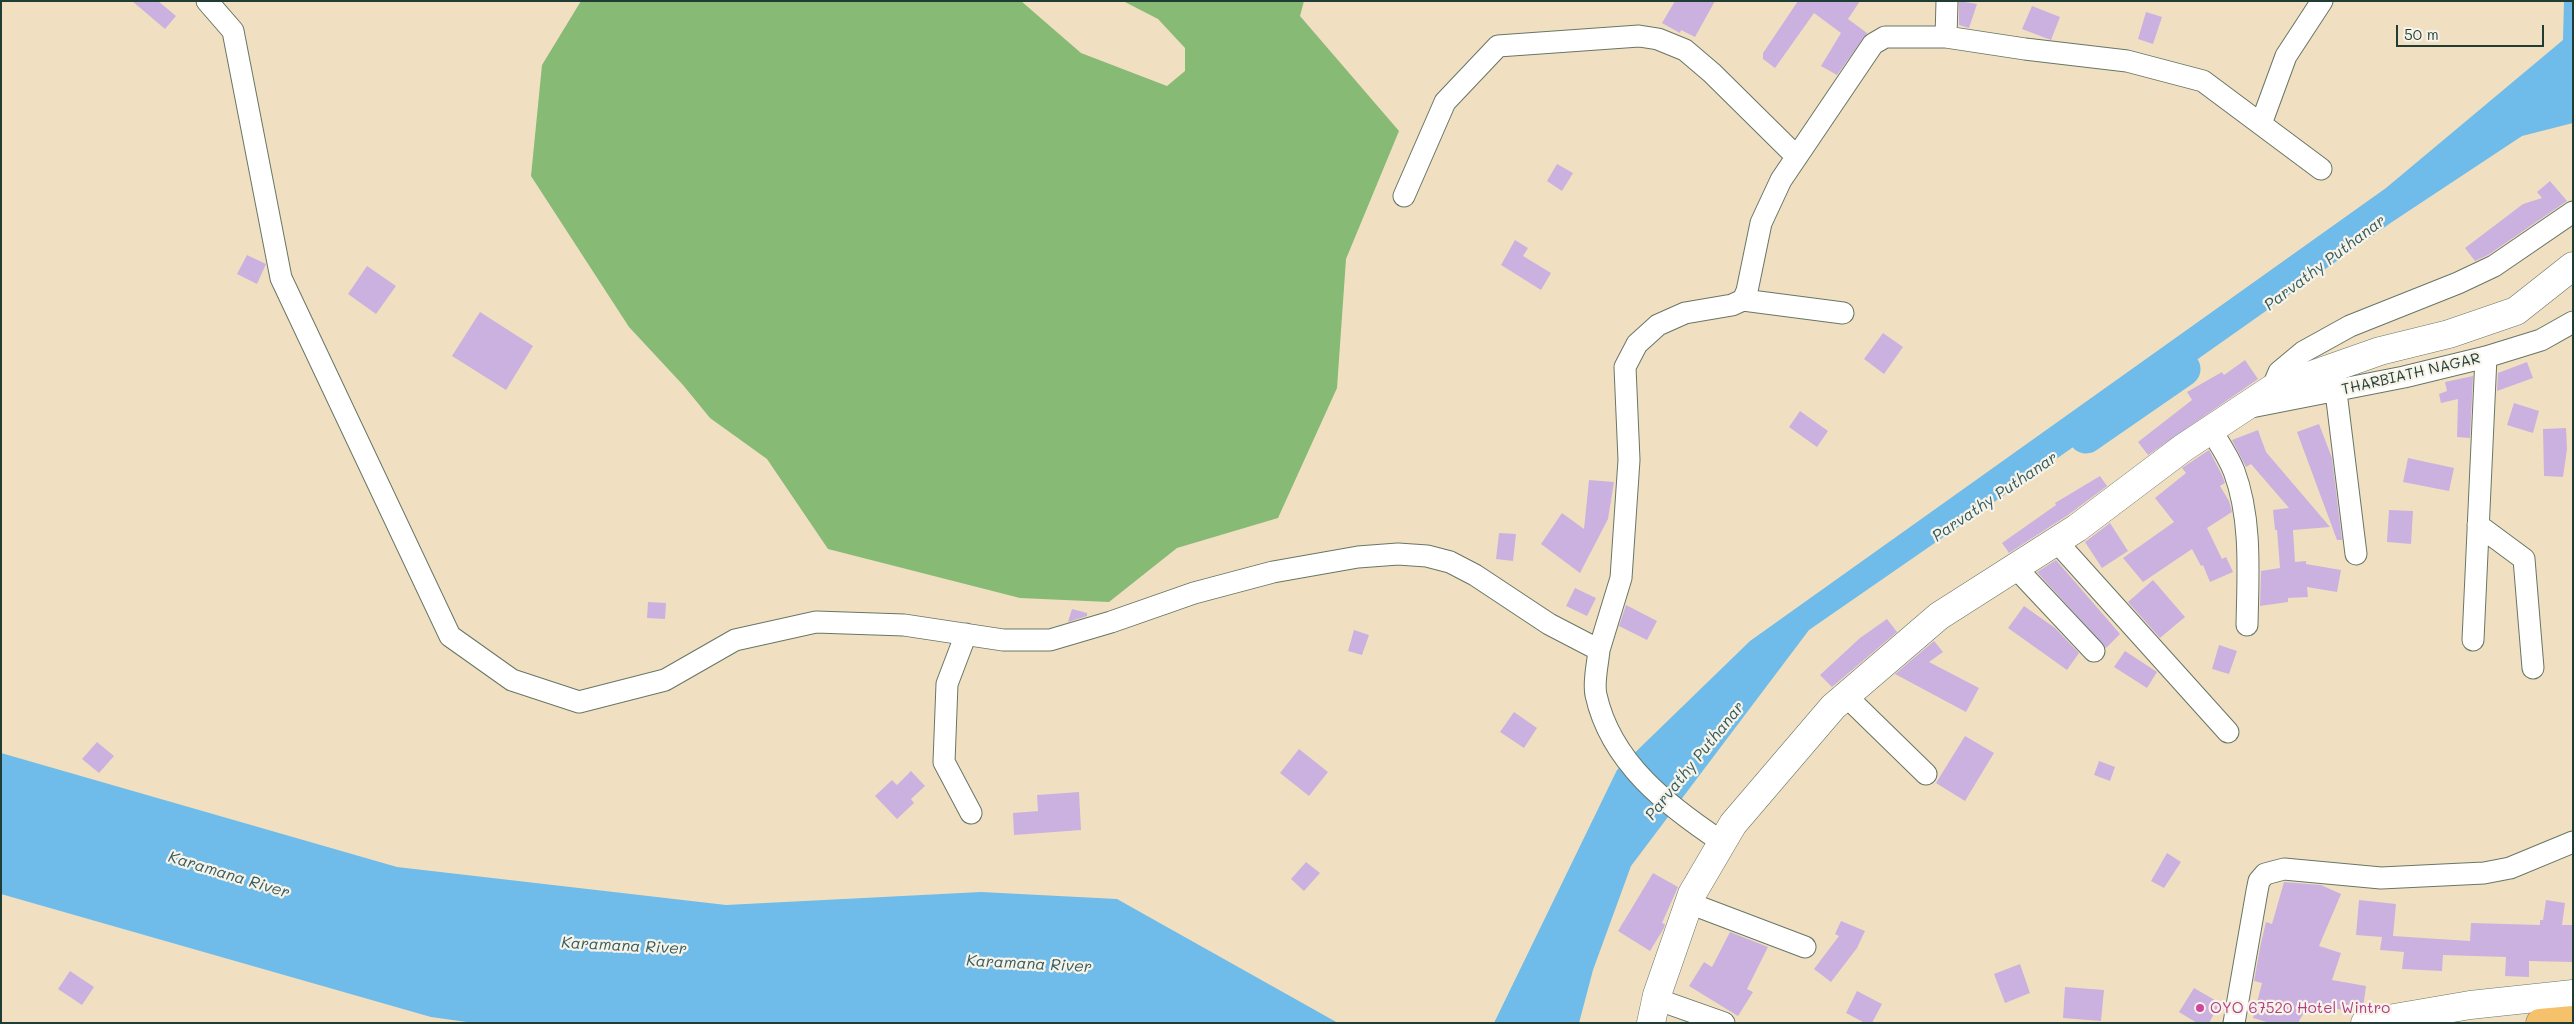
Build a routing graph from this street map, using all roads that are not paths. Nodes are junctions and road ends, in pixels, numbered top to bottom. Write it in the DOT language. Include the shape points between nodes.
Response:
graph roads {
  1 [pos="207,1"];
  2 [pos="1947,1"];
  3 [pos="2322,1"];
  4 [pos="1946,37"];
  5 [pos="2261,124"];
  6 [pos="1796,156"];
  7 [pos="2321,169"];
  8 [pos="1404,196"];
  9 [pos="2573,212"];
  10 [pos="2573,266"];
  11 [pos="1743,300"];
  12 [pos="1843,313"];
  13 [pos="2573,322"];
  14 [pos="2486,357"];
  15 [pos="2272,389"];
  16 [pos="2336,392"];
  17 [pos="2244,409"];
  18 [pos="2211,430"];
  19 [pos="2478,525"];
  20 [pos="2057,542"];
  21 [pos="2356,554"];
  22 [pos="2016,568"];
  23 [pos="2247,624"];
  24 [pos="966,634"];
  25 [pos="2473,640"];
  26 [pos="1599,650"];
  27 [pos="2094,651"];
  28 [pos="2534,668"];
  29 [pos="1846,696"];
  30 [pos="2228,732"];
  31 [pos="1926,774"];
  32 [pos="970,813"];
  33 [pos="1722,842"];
  34 [pos="2573,842"];
  35 [pos="1689,903"];
  36 [pos="1805,947"];
  37 [pos="2573,994"];
  38 [pos="1654,1011"];
  39 [pos="2573,1020"];
  40 [pos="1724,1023"];
  41 [pos="2234,1023"];
  42 [pos="2365,1023"];
  43 [pos="2540,1023"];
  1 -- 24 [label="street" via="232,31 281,278 450,636 512,680 579,702 665,680 735,640 816,622 904,625"];
  2 -- 4 [label="street"];
  3 -- 5 [label="street" via="2286,56"];
  4 -- 5 [label="street" via="2127,60 2203,80"];
  4 -- 6 [label="street" via="1886,37 1873,44"];
  5 -- 7 [label="street"];
  6 -- 8 [label="street" via="1712,73 1684,50 1658,39 1639,36 1498,46 1445,102"];
  6 -- 11 [label="street" via="1761,223"];
  9 -- 15 [label="street" via="2494,266 2350,326 2303,352 2279,372"];
  10 -- 15 [label="street" via="2516,311 2449,334 2380,351"];
  11 -- 12 [label="street"];
  11 -- 26 [label="street" via="1685,313 1658,325 1636,344 1625,367 1629,460 1623,560 1621,578"];
  13 -- 14 [label="street, THARBIATH NAGAR" via="2541,340"];
  14 -- 16 [label="street, THARBIATH NAGAR"];
  14 -- 19 [label="street"];
  15 -- 17 [label="street"];
  16 -- 17 [label="street, THARBIATH NAGAR"];
  16 -- 21 [label="street"];
  17 -- 18 [label="street"];
  18 -- 20 [label="street"];
  18 -- 23 [label="street" via="2234,471 2244,512 2248,550"];
  19 -- 25 [label="street"];
  19 -- 28 [label="street" via="2524,559"];
  20 -- 22 [label="street"];
  20 -- 30 [label="street"];
  22 -- 27 [label="street"];
  22 -- 29 [label="street" via="1939,616"];
  24 -- 26 [label="street" via="1003,640 1050,640 1194,593 1273,572 1358,557 1398,554 1450,562 1549,624"];
  24 -- 32 [label="street" via="947,684 944,762"];
  26 -- 33 [label="street" via="1596,693 1606,728 1622,754 1651,788 1684,817"];
  29 -- 31 [label="street"];
  29 -- 33 [label="street" via="1739,816"];
  33 -- 35 [label="street"];
  34 -- 41 [label="street" via="2510,868 2484,873 2381,878 2284,869 2265,874 2258,886"];
  35 -- 36 [label="street"];
  35 -- 38 [label="street"];
  37 -- 42 [label="street" via="2470,1005"];
  38 -- 40 [label="street"];
  39 -- 43 [label="highway"];
}
